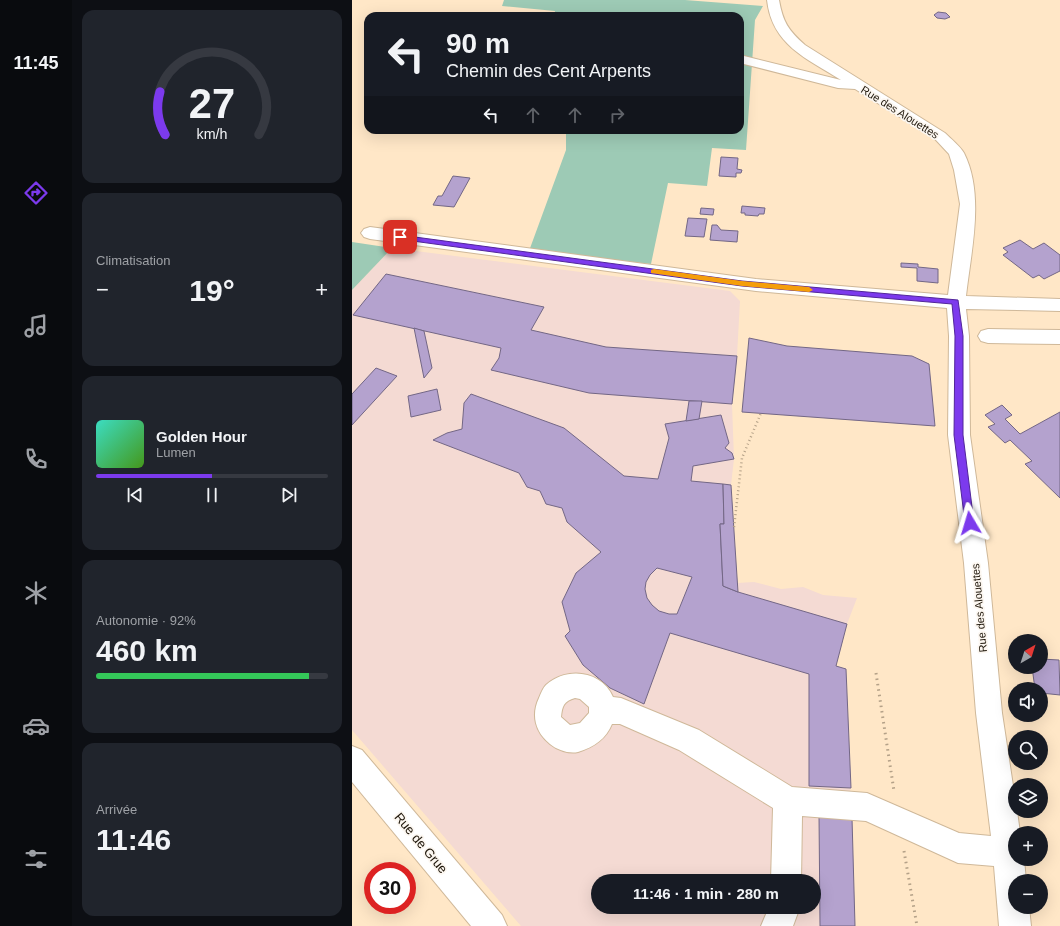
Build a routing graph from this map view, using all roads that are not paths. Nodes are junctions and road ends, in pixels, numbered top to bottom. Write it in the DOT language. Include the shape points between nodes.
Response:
graph roads {
  1 [pos="773,0"];
  2 [pos="744,60"];
  3 [pos="859,86"];
  4 [pos="370,233"];
  5 [pos="956,302"];
  6 [pos="1060,305"];
  7 [pos="988,336"];
  8 [pos="1060,337"];
  9 [pos="602,710"];
  10 [pos="352,760"];
  11 [pos="788,801"];
  12 [pos="1008,852"];
  13 [pos="1009,866"];
  14 [pos="786,874"];
  15 [pos="782,914"];
  16 [pos="490,926"];
  17 [pos="777,926"];
  18 [pos="1015,926"];
  1 -- 3 [label="street, Rue des Alouettes" via="775,16 783,33 800,48"];
  2 -- 3 [label="street" via="838,84"];
  3 -- 5 [label="street, Rue des Alouettes" via="940,136 956,154 962,170 968,204"];
  4 -- 5 [label="street" via="742,284"];
  5 -- 6 [label="street"];
  5 -- 12 [label="street, Rue des Alouettes" via="959,336 959,435 976,563 989,713"];
  7 -- 8 [label="street"];
  9 -- 11 [label="street" via="621,710 689,740"];
  10 -- 16 [label="street, Rue de Grue"];
  11 -- 12 [label="street" via="867,807 958,848"];
  11 -- 14 [label="street"];
  13 -- 18 [label="street, Rue des Alouettes"];
  15 -- 17 [label="street"];
}
